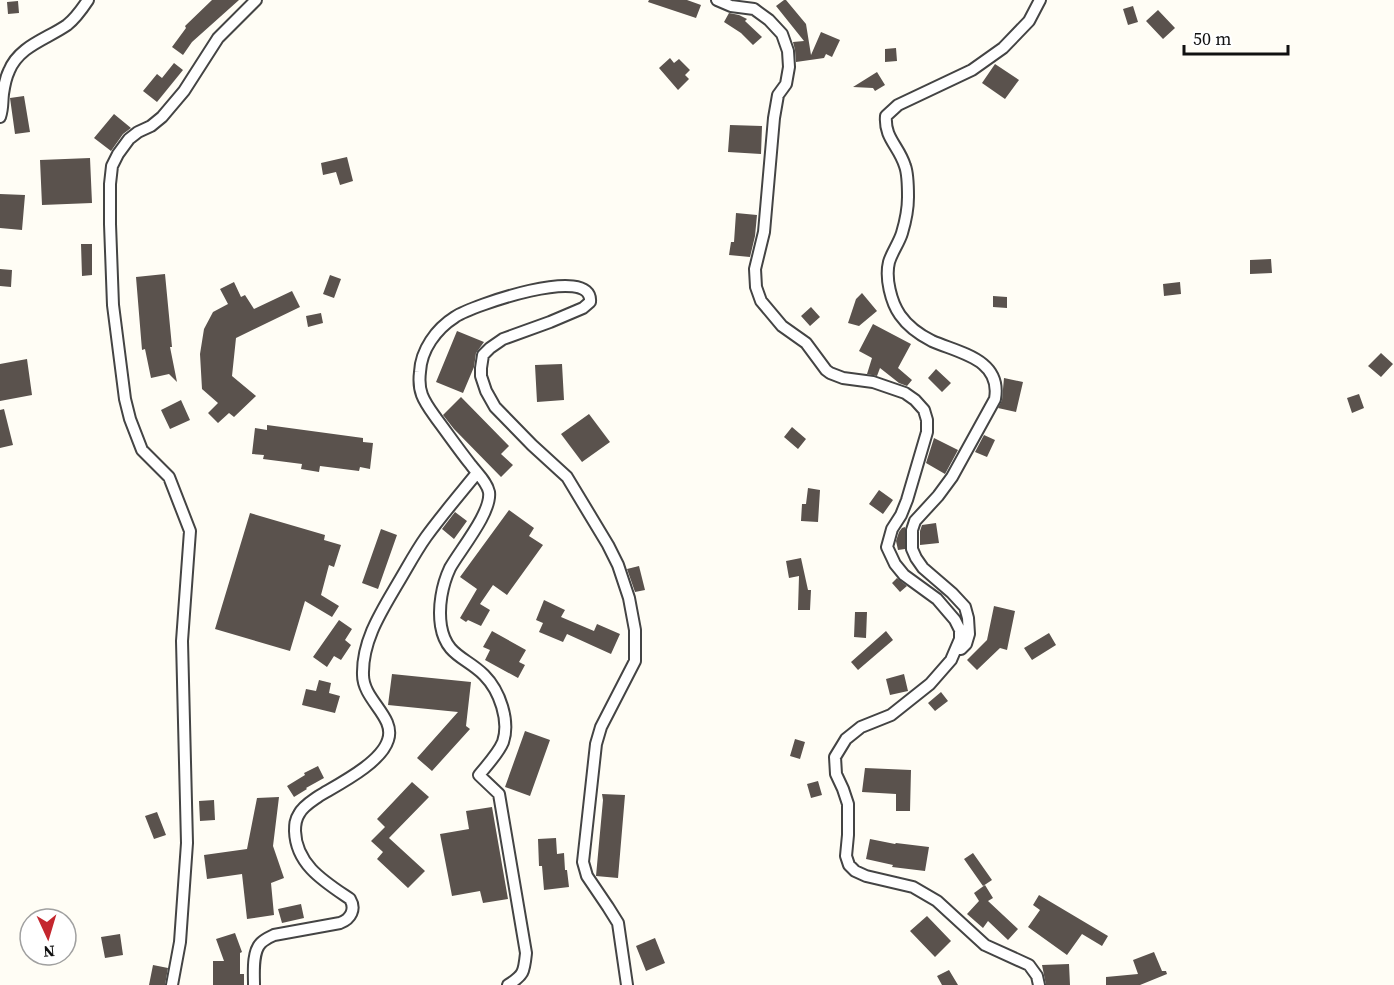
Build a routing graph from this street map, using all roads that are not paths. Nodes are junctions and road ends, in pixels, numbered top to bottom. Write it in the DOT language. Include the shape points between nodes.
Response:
graph roads {
  1 [pos="88,0"];
  2 [pos="256,0"];
  3 [pos="717,0"];
  4 [pos="740,0"];
  5 [pos="1040,0"];
  6 [pos="754,9"];
  7 [pos="0,117"];
  8 [pos="477,473"];
  9 [pos="951,660"];
  10 [pos="172,985"];
  11 [pos="254,985"];
  12 [pos="508,985"];
  13 [pos="627,985"];
  14 [pos="1039,985"];
  1 -- 7 [label="street" via="76,17 14,62 3,93"];
  2 -- 10 [label="street" via="219,38 162,117 123,146 112,166 110,184 113,305 125,399 142,450 169,477 190,531 182,641 187,843 180,942"];
  3 -- 6 [label="street"];
  4 -- 6 [label="street"];
  5 -- 9 [label="street" via="1029,21 1003,48 972,70 898,105 886,116 885,127 905,166 908,199 902,233 889,262 891,295 900,315 912,328 980,361 992,373 997,390 952,477 915,521 912,530 916,558 965,607 969,634 966,644"];
  6 -- 9 [label="street" via="782,34 789,67 774,118 756,287 775,319 806,343 830,373 905,393 924,410 927,432 907,500 887,547 904,575 938,599 956,620 960,639"];
  8 -- 11 [label="street" via="426,537 378,617 366,647 363,679 388,722 387,743 363,768 307,804 295,824 299,850 309,868 350,899 350,918 274,935 261,943"];
  8 -- 12 [label="street" via="489,490 489,499 445,580 440,614 448,645 494,686 505,720 502,743 479,775 499,794 526,953 521,977"];
  8 -- 13 [label="street" via="422,396 420,370 428,345 456,317 482,306 560,285 587,291 590,302 583,308 503,339 490,348 483,355 481,376 495,407 567,477 608,544 629,598 635,661 596,744 583,862 587,876 618,923"];
  9 -- 14 [label="street" via="930,684 891,715 861,727 846,739 835,757 836,774 848,804 846,856 855,871 913,887 937,901 985,945 1029,965"];
}
